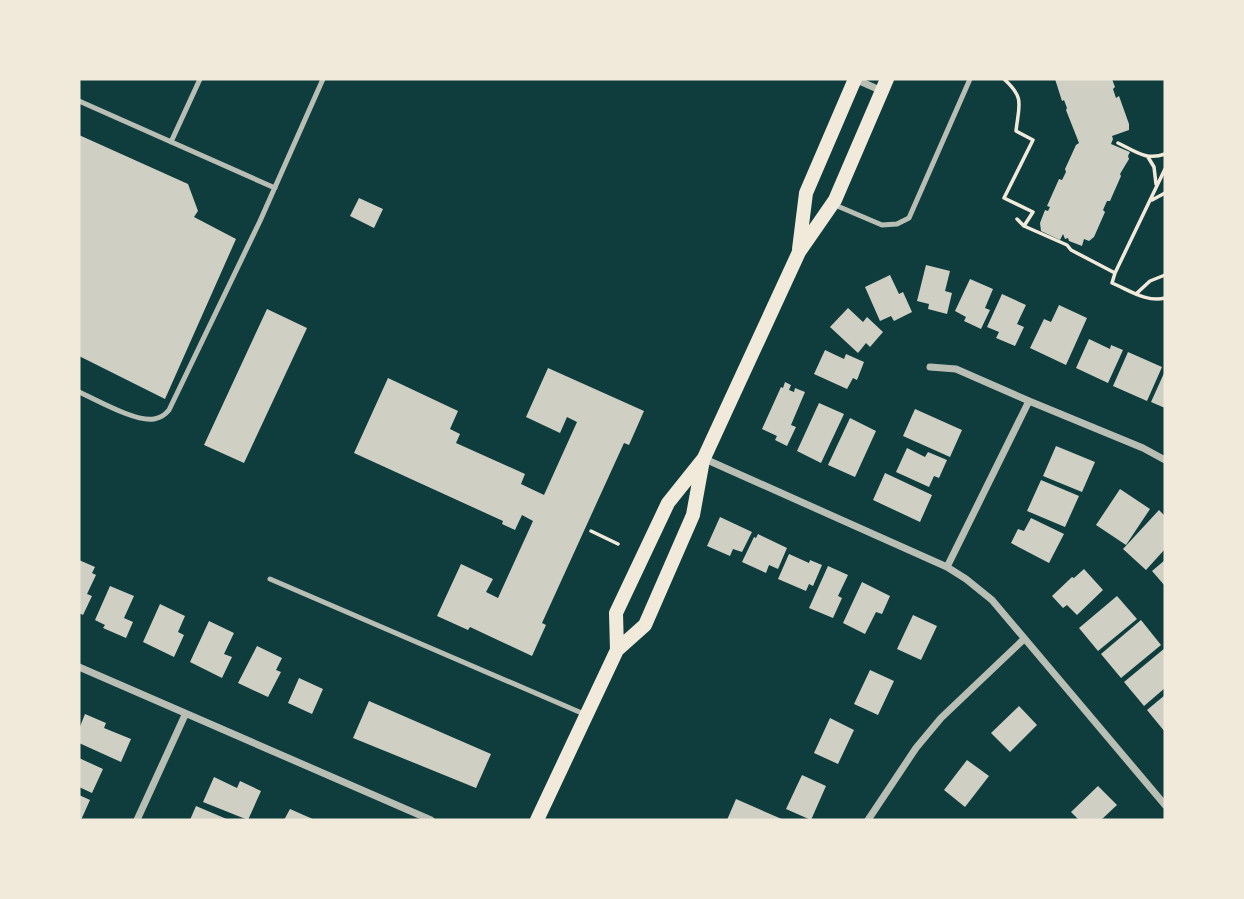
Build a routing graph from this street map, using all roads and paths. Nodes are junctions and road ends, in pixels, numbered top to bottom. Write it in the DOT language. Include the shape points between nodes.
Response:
graph roads {
  1 [pos="200,79"];
  2 [pos="323,79"];
  3 [pos="855,79"];
  4 [pos="970,79"];
  5 [pos="1003,79"];
  6 [pos="885,85"];
  7 [pos="79,101"];
  8 [pos="171,142"];
  9 [pos="1118,143"];
  10 [pos="1165,154"];
  11 [pos="1148,157"];
  12 [pos="1165,169"];
  13 [pos="275,188"];
  14 [pos="1156,188"];
  15 [pos="1165,193"];
  16 [pos="1150,201"];
  17 [pos="832,204"];
  18 [pos="1017,219"];
  19 [pos="1024,226"];
  20 [pos="799,252"];
  21 [pos="1115,273"];
  22 [pos="1165,275"];
  23 [pos="1137,293"];
  24 [pos="1165,299"];
  25 [pos="930,367"];
  26 [pos="79,392"];
  27 [pos="1029,401"];
  28 [pos="704,458"];
  29 [pos="1165,460"];
  30 [pos="591,531"];
  31 [pos="618,544"];
  32 [pos="947,567"];
  33 [pos="270,579"];
  34 [pos="1024,639"];
  35 [pos="617,650"];
  36 [pos="79,667"];
  37 [pos="185,715"];
  38 [pos="586,715"];
  39 [pos="1165,805"];
  40 [pos="137,820"];
  41 [pos="431,820"];
  42 [pos="537,820"];
  43 [pos="868,820"];
  1 -- 8 [label="lane"];
  2 -- 13 [label="lane"];
  3 -- 6 [label="street"];
  3 -- 20 [label="main road" via="806,193"];
  4 -- 17 [label="lane" via="909,218 882,225"];
  5 -- 19 [label="path" via="1020,99 1016,131 1033,140 1004,198 1033,212"];
  6 -- 17 [label="main road"];
  7 -- 8 [label="lane"];
  8 -- 13 [label="lane"];
  9 -- 11 [label="path"];
  10 -- 11 [label="path"];
  11 -- 14 [label="path"];
  12 -- 14 [label="path"];
  13 -- 26 [label="lane" via="169,410 155,419 144,419"];
  14 -- 16 [label="path"];
  15 -- 16 [label="path"];
  16 -- 21 [label="path"];
  17 -- 20 [label="main road"];
  18 -- 19 [label="path"];
  19 -- 21 [label="path"];
  20 -- 28 [label="main road"];
  21 -- 23 [label="path" via="1112,282"];
  22 -- 23 [label="path"];
  23 -- 24 [label="path"];
  25 -- 27 [label="street" via="956,369"];
  27 -- 29 [label="street"];
  27 -- 32 [label="street"];
  28 -- 32 [label="street"];
  28 -- 35 [label="main road" via="693,515 645,625"];
  28 -- 35 [label="main road" via="668,503 616,613"];
  30 -- 31 [label="path"];
  32 -- 34 [label="street" via="992,600"];
  33 -- 38 [label="lane"];
  34 -- 39 [label="street"];
  34 -- 43 [label="street" via="941,718"];
  35 -- 38 [label="main road"];
  36 -- 37 [label="street"];
  37 -- 40 [label="street"];
  37 -- 41 [label="street"];
  38 -- 42 [label="main road"];
}
